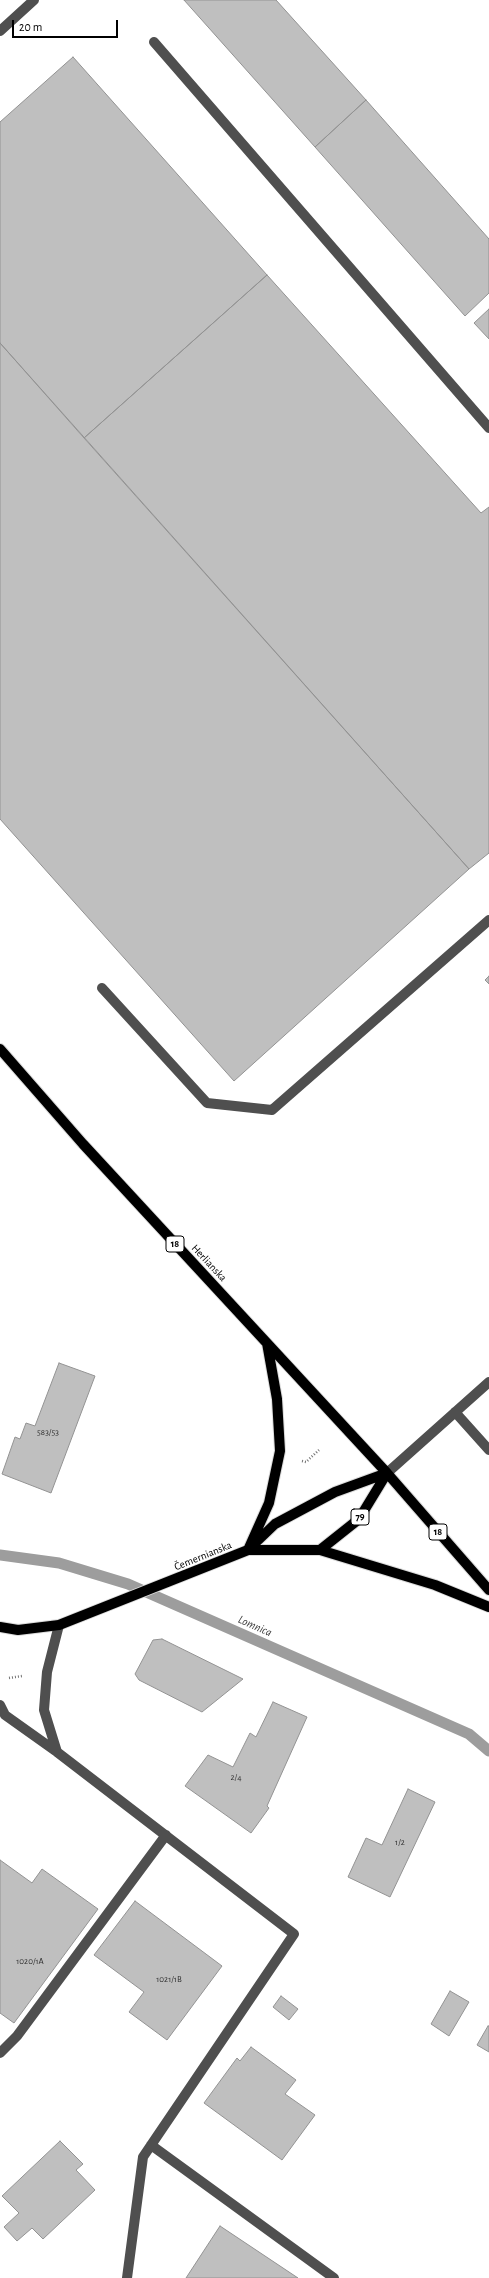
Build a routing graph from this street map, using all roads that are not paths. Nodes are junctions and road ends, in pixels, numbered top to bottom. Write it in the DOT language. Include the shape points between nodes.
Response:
graph roads {
  1 [pos="34,0"];
  2 [pos="0,31"];
  3 [pos="154,42"];
  4 [pos="489,428"];
  5 [pos="489,920"];
  6 [pos="102,988"];
  7 [pos="0,1049"];
  8 [pos="267,1343"];
  9 [pos="489,1382"];
  10 [pos="455,1412"];
  11 [pos="489,1450"];
  12 [pos="387,1473"];
  13 [pos="248,1550"];
  14 [pos="320,1550"];
  15 [pos="489,1590"];
  16 [pos="489,1608"];
  17 [pos="59,1625"];
  18 [pos="0,1627"];
  19 [pos="0,1705"];
  20 [pos="57,1752"];
  21 [pos="166,1835"];
  22 [pos="2,2048"];
  23 [pos="151,2146"];
  24 [pos="127,2278"];
  25 [pos="334,2278"];
  1 -- 2 [label="lane"];
  3 -- 4 [label="lane"];
  5 -- 6 [label="lane" via="272,1110 207,1103"];
  7 -- 8 [label="main road, Herlianska / 18" via="82,1144"];
  8 -- 12 [label="main road, Herlianska / 18"];
  8 -- 13 [label="main road" via="277,1399 280,1451 270,1503"];
  9 -- 10 [label="lane"];
  10 -- 11 [label="lane"];
  10 -- 12 [label="lane"];
  12 -- 13 [label="main road" via="335,1492 276,1524"];
  12 -- 14 [label="main road, 79" via="360,1519"];
  12 -- 15 [label="main road, 18"];
  13 -- 14 [label="main road, Čemernianska"];
  13 -- 17 [label="main road, Čemernianska"];
  14 -- 16 [label="main road, Čemernianska" via="435,1585"];
  17 -- 18 [label="main road, Čemernianska" via="18,1630"];
  17 -- 20 [label="lane" via="47,1672 44,1710"];
  19 -- 20 [label="lane" via="5,1715"];
  20 -- 21 [label="lane"];
  21 -- 22 [label="lane" via="17,2036"];
  21 -- 23 [label="lane" via="294,1934"];
  23 -- 24 [label="lane" via="142,2157"];
  23 -- 25 [label="lane"];
}
